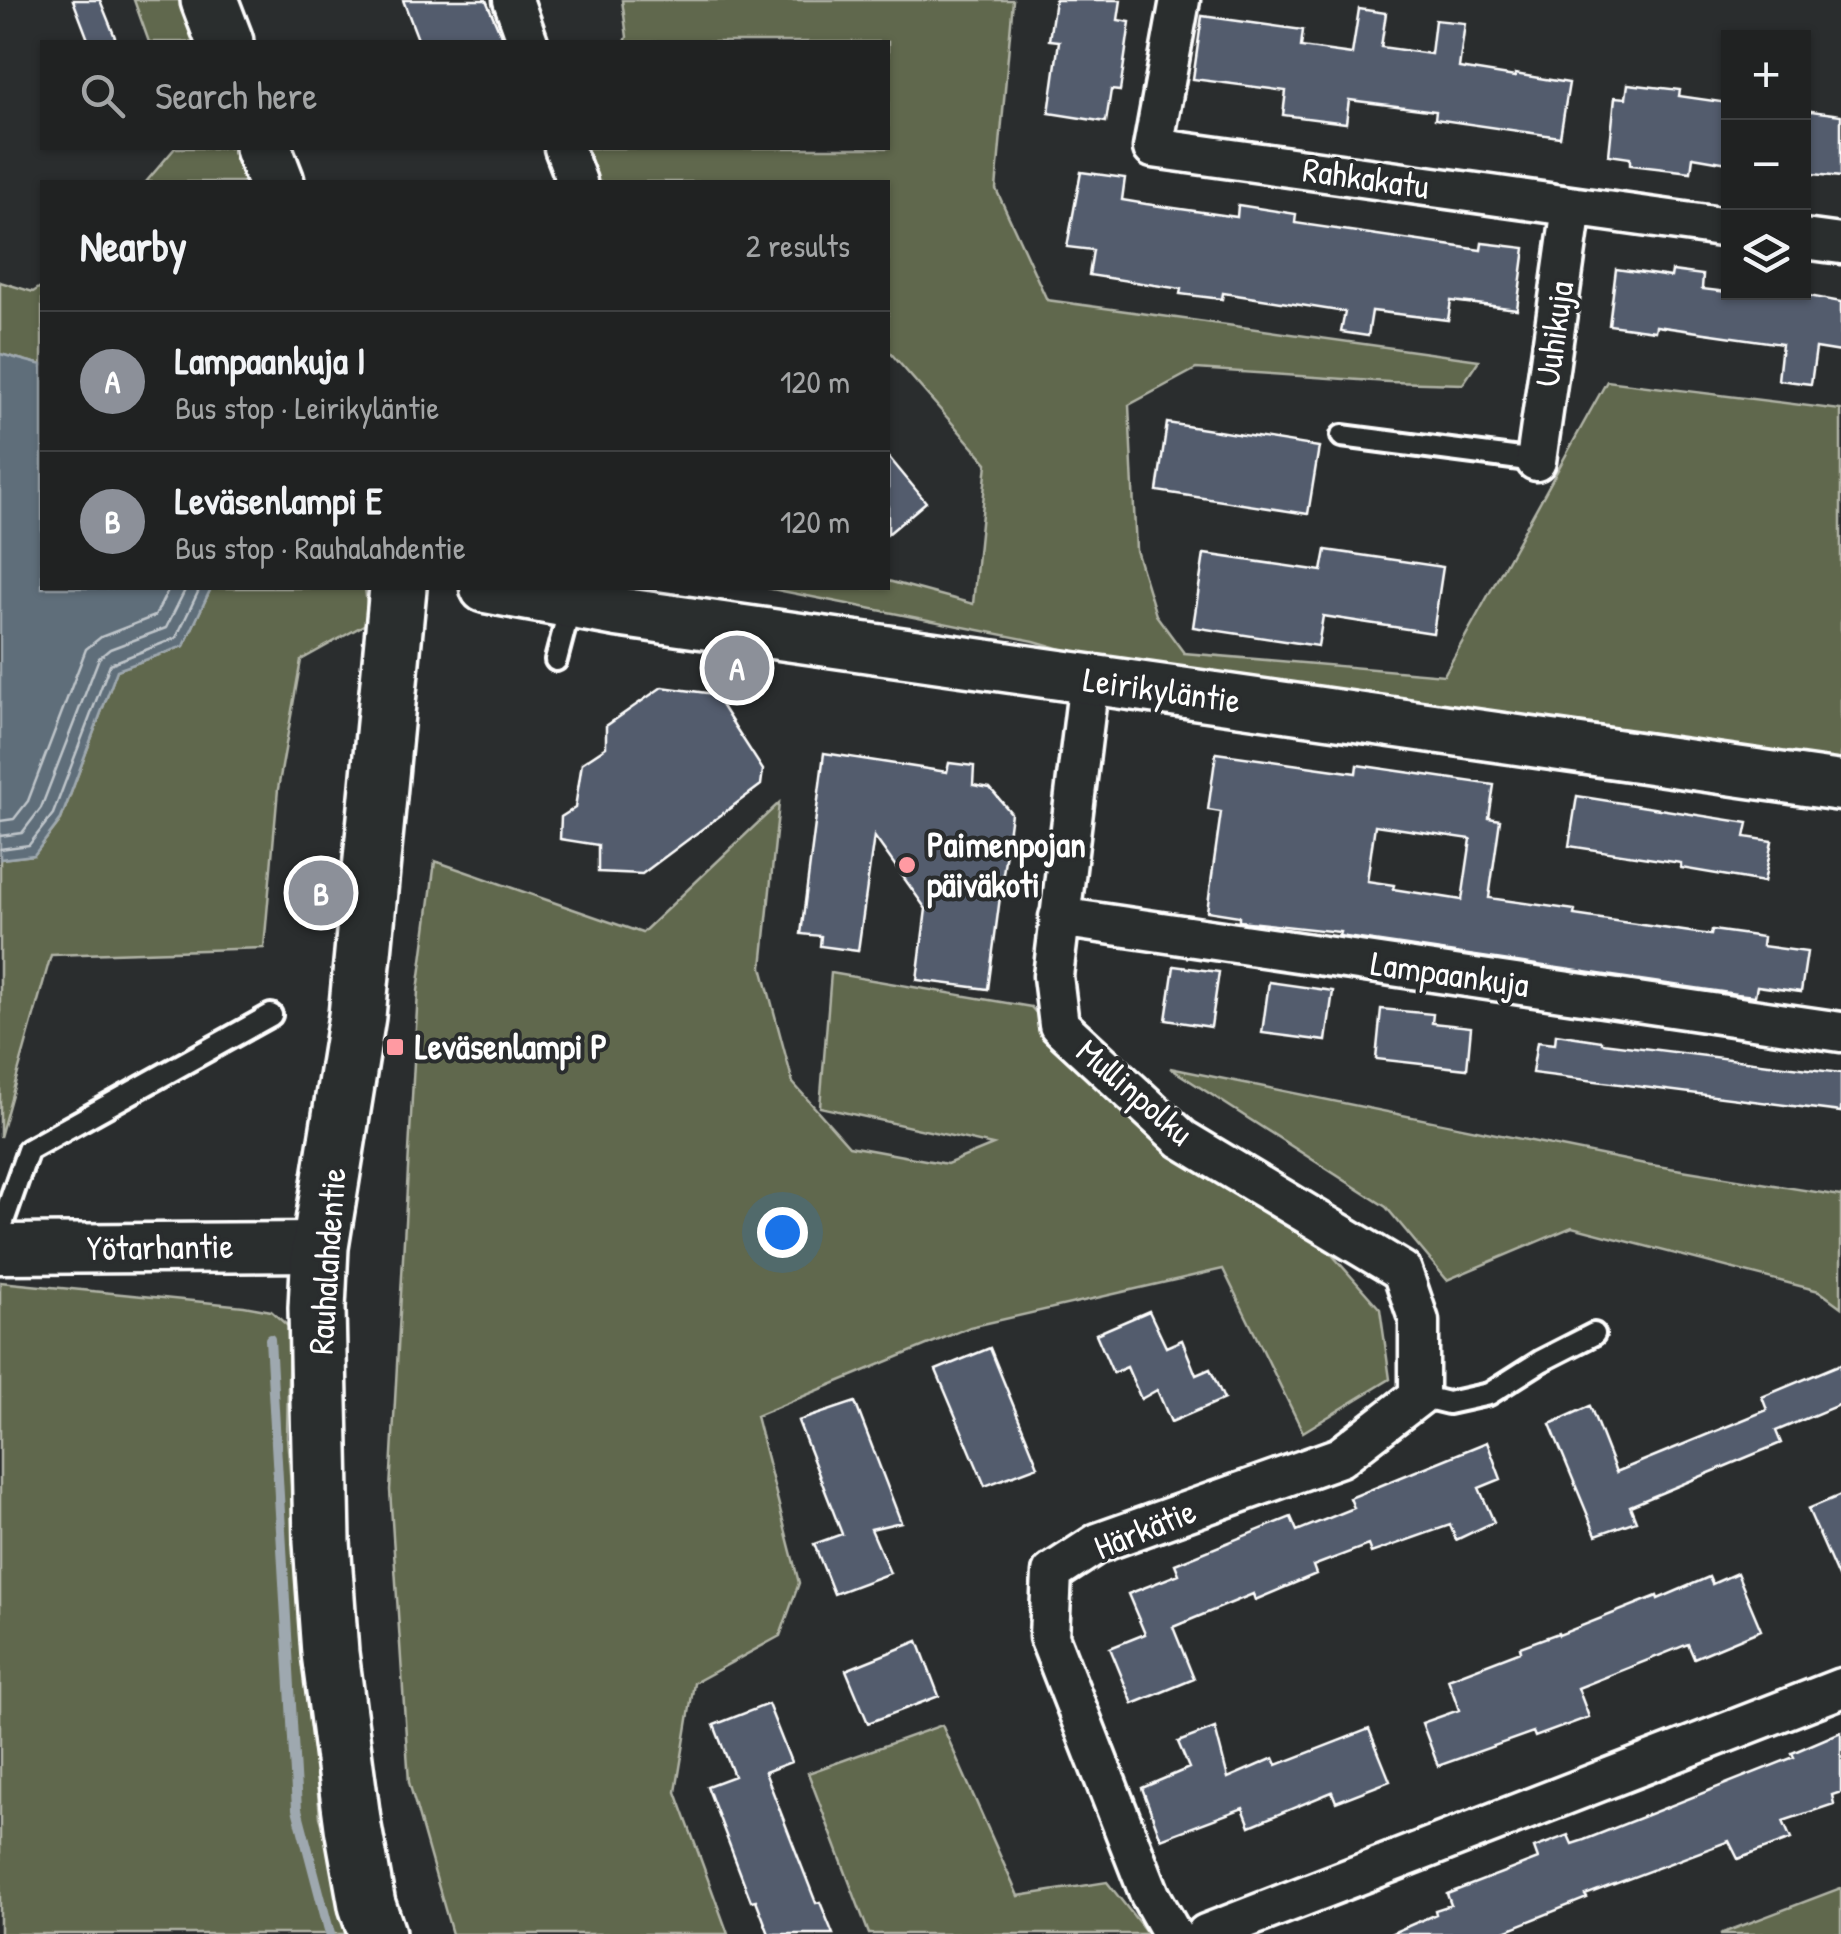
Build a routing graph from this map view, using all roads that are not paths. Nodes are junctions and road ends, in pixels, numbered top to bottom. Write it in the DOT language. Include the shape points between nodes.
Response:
graph roads {
  1 [pos="210,0"];
  2 [pos="513,0"];
  3 [pos="1180,0"];
  4 [pos="224,40"];
  5 [pos="527,40"];
  6 [pos="264,150"];
  7 [pos="565,150"];
  8 [pos="275,180"];
  9 [pos="576,180"];
  10 [pos="1572,206"];
  11 [pos="1721,227"];
  12 [pos="1811,240"];
  13 [pos="1841,244"];
  14 [pos="1342,436"];
  15 [pos="1536,461"];
  16 [pos="398,590"];
  17 [pos="496,590"];
  18 [pos="620,600"];
  19 [pos="571,603"];
  20 [pos="556,660"];
  21 [pos="1089,680"];
  22 [pos="1841,786"];
  23 [pos="1058,917"];
  24 [pos="271,1015"];
  25 [pos="1841,1032"];
  26 [pos="0,1230"];
  27 [pos="320,1247"];
  28 [pos="0,1249"];
  29 [pos="1594,1334"];
  30 [pos="1420,1396"];
  31 [pos="1841,1688"];
  32 [pos="377,1934"];
  33 [pos="1172,1934"];
  34 [pos="1206,1934"];
  1 -- 4 [label="main road"];
  2 -- 5 [label="street"];
  3 -- 10 [label="street, Rahkakatu" via="1152,148"];
  6 -- 8 [label="main road"];
  7 -- 9 [label="street"];
  10 -- 11 [label="street, Rahkakatu"];
  10 -- 15 [label="street, Uuhikuja"];
  12 -- 13 [label="street"];
  14 -- 15 [label="lane"];
  16 -- 27 [label="main road, Rauhalahdentie" via="357,1016"];
  17 -- 19 [label="street, Leirikyläntie"];
  18 -- 19 [label="street, Leirikyläntie"];
  18 -- 21 [label="street, Leirikyläntie"];
  19 -- 20 [label="lane"];
  21 -- 22 [label="street, Leirikyläntie"];
  21 -- 23 [label="street, Mullinpolku"];
  23 -- 25 [label="street, Lampaankuja"];
  23 -- 30 [label="street, Mullinpolku" via="1058,1024 1182,1139 1402,1271 1419,1321"];
  24 -- 26 [label="lane" via="28,1150"];
  27 -- 28 [label="street, Yötarhantie"];
  27 -- 32 [label="main road, Rauhalahdentie" via="321,1522 330,1653 353,1826"];
  29 -- 30 [label="lane" via="1489,1394 1448,1403"];
  30 -- 33 [label="street, Härkätie" via="1340,1456 1098,1543 1052,1574 1049,1637 1150,1895"];
  31 -- 34 [label="street"];
}
